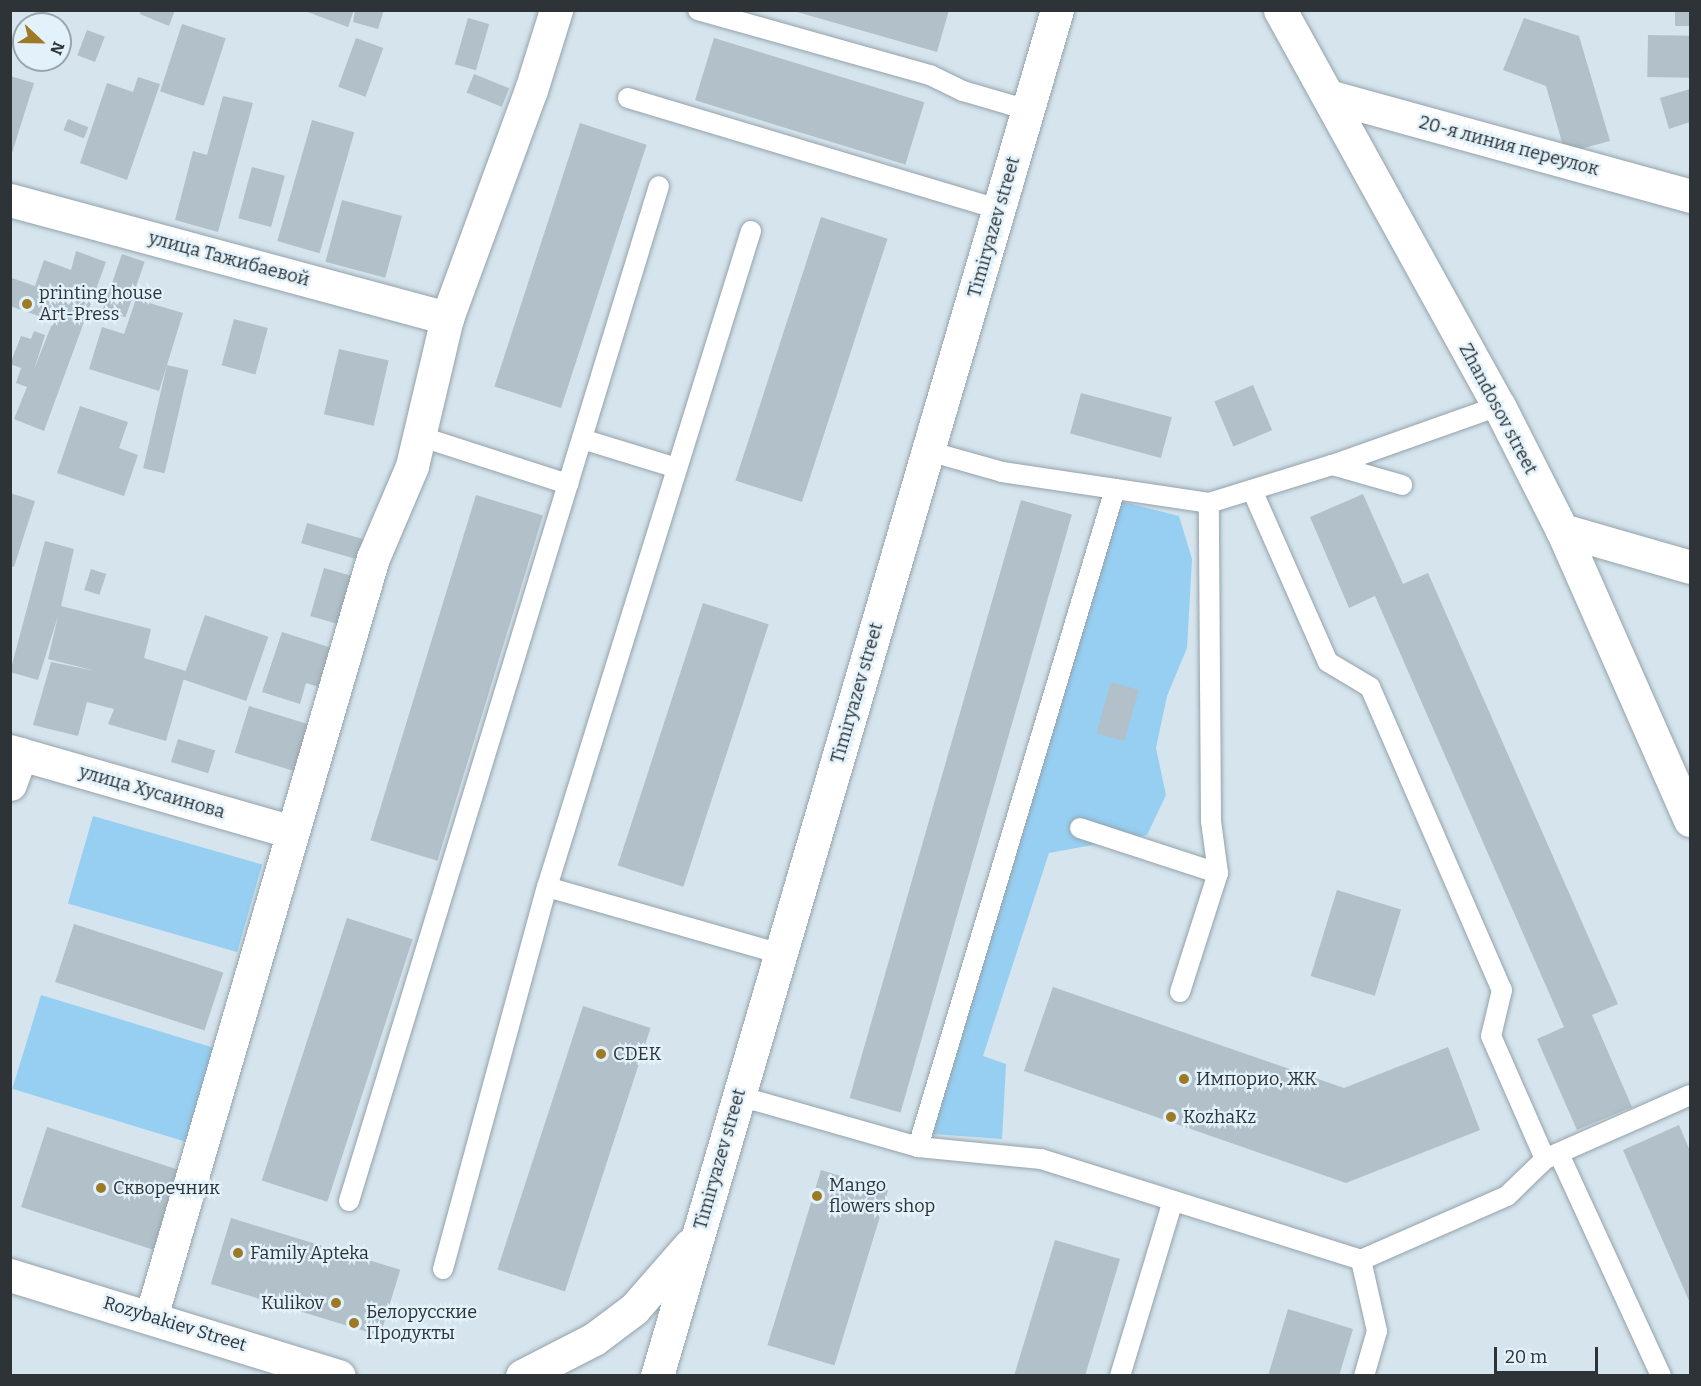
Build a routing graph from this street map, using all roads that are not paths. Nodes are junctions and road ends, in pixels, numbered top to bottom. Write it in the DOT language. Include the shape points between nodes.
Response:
graph roads {
  1 [pos="556,10"];
  2 [pos="698,10"];
  3 [pos="1057,10"];
  4 [pos="1280,10"];
  5 [pos="1328,96"];
  6 [pos="628,98"];
  7 [pos="1028,110"];
  8 [pos="659,186"];
  9 [pos="1690,196"];
  10 [pos="10,200"];
  11 [pos="999,209"];
  12 [pos="751,231"];
  13 [pos="447,318"];
  14 [pos="1499,406"];
  15 [pos="419,436"];
  16 [pos="582,439"];
  17 [pos="928,451"];
  18 [pos="1332,465"];
  19 [pos="677,468"];
  20 [pos="568,484"];
  21 [pos="1402,485"];
  22 [pos="1114,489"];
  23 [pos="1252,490"];
  24 [pos="1209,503"];
  25 [pos="1562,530"];
  26 [pos="1690,567"];
  27 [pos="14,763"];
  28 [pos="1690,820"];
  29 [pos="1080,828"];
  30 [pos="293,832"];
  31 [pos="1218,873"];
  32 [pos="547,887"];
  33 [pos="781,954"];
  34 [pos="1180,992"];
  35 [pos="1690,1095"];
  36 [pos="739,1096"];
  37 [pos="918,1147"];
  38 [pos="1552,1156"];
  39 [pos="349,1201"];
  40 [pos="1173,1201"];
  41 [pos="698,1237"];
  42 [pos="1361,1260"];
  43 [pos="444,1269"];
  44 [pos="10,1275"];
  45 [pos="151,1317"];
  46 [pos="339,1376"];
  47 [pos="522,1376"];
  48 [pos="657,1376"];
  49 [pos="1120,1376"];
  50 [pos="1364,1376"];
  51 [pos="1661,1376"];
  1 -- 13 [label="main road" via="531,90"];
  2 -- 7 [label="lane" via="930,75 963,91"];
  3 -- 7 [label="main road, Timiryazev street"];
  4 -- 5 [label="main road, Zhandosov street"];
  5 -- 9 [label="main road, 20-я линия переулок"];
  5 -- 14 [label="main road, Zhandosov street"];
  6 -- 11 [label="lane"];
  7 -- 11 [label="main road, Timiryazev street"];
  8 -- 16 [label="lane"];
  10 -- 13 [label="main road, улица Тажибаевой"];
  11 -- 17 [label="main road, Timiryazev street"];
  12 -- 19 [label="lane"];
  13 -- 15 [label="main road"];
  14 -- 18 [label="lane"];
  14 -- 25 [label="main road, Zhandosov street"];
  15 -- 20 [label="lane"];
  15 -- 30 [label="main road" via="412,466 373,558"];
  16 -- 19 [label="lane"];
  16 -- 20 [label="lane"];
  17 -- 22 [label="lane" via="1002,472"];
  17 -- 33 [label="main road, Timiryazev street"];
  18 -- 21 [label="lane"];
  18 -- 23 [label="lane"];
  19 -- 32 [label="lane"];
  20 -- 39 [label="lane"];
  22 -- 24 [label="lane"];
  22 -- 37 [label="lane"];
  23 -- 24 [label="lane"];
  23 -- 38 [label="lane" via="1328,662 1370,687 1502,990 1491,1036"];
  24 -- 31 [label="lane" via="1211,821"];
  25 -- 26 [label="main road"];
  25 -- 28 [label="main road, Zhandosov street"];
  27 -- 30 [label="main road, улица Хусаинова"];
  29 -- 31 [label="lane"];
  30 -- 45 [label="main road"];
  31 -- 34 [label="lane"];
  32 -- 33 [label="lane"];
  32 -- 43 [label="lane"];
  33 -- 36 [label="main road, Timiryazev street"];
  35 -- 38 [label="lane"];
  36 -- 37 [label="lane"];
  36 -- 41 [label="main road, Timiryazev street"];
  37 -- 40 [label="lane" via="1041,1159"];
  38 -- 42 [label="lane" via="1507,1196"];
  38 -- 51 [label="lane"];
  40 -- 42 [label="lane"];
  40 -- 49 [label="lane"];
  41 -- 47 [label="main road" via="634,1309 594,1338"];
  41 -- 48 [label="main road, Timiryazev street"];
  42 -- 50 [label="lane" via="1377,1331"];
  44 -- 45 [label="main road, Rozybakiev Street"];
  45 -- 46 [label="main road, Rozybakiev Street"];
}
